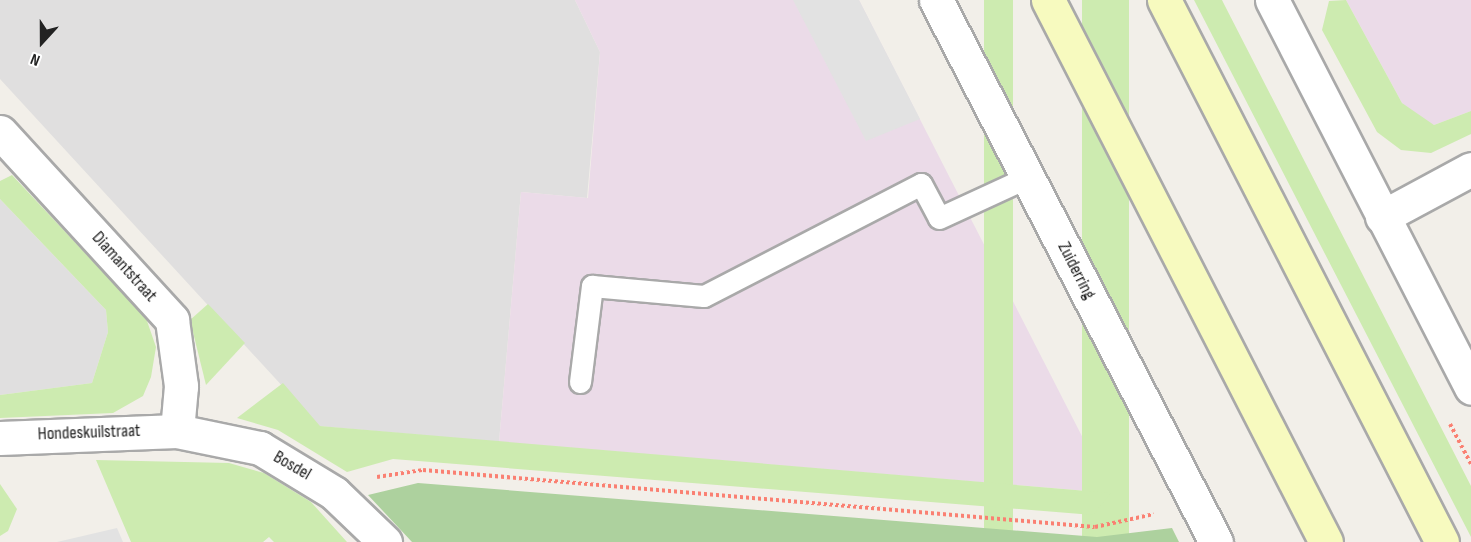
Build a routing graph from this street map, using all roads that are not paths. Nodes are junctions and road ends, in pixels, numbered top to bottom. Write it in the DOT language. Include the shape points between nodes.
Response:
graph roads {
  1 [pos="936,0"];
  2 [pos="1048,0"];
  3 [pos="1164,0"];
  4 [pos="1272,0"];
  5 [pos="0,132"];
  6 [pos="1471,169"];
  7 [pos="1028,177"];
  8 [pos="1382,217"];
  9 [pos="580,382"];
  10 [pos="1471,388"];
  11 [pos="177,431"];
  12 [pos="0,438"];
  13 [pos="385,542"];
  14 [pos="1216,542"];
  15 [pos="1326,542"];
  16 [pos="1442,542"];
  1 -- 7 [label="street, Zuiderring"];
  2 -- 15 [label="main road"];
  3 -- 16 [label="main road"];
  4 -- 8 [label="street"];
  5 -- 11 [label="street, Diamantstraat" via="172,320 181,386"];
  6 -- 8 [label="street"];
  7 -- 9 [label="lane" via="939,218 921,184 704,296 592,286"];
  7 -- 14 [label="street, Zuiderring"];
  8 -- 10 [label="street"];
  11 -- 12 [label="street, Hondeskuilstraat"];
  11 -- 13 [label="street, Bosdel" via="260,448 334,493"];
}
